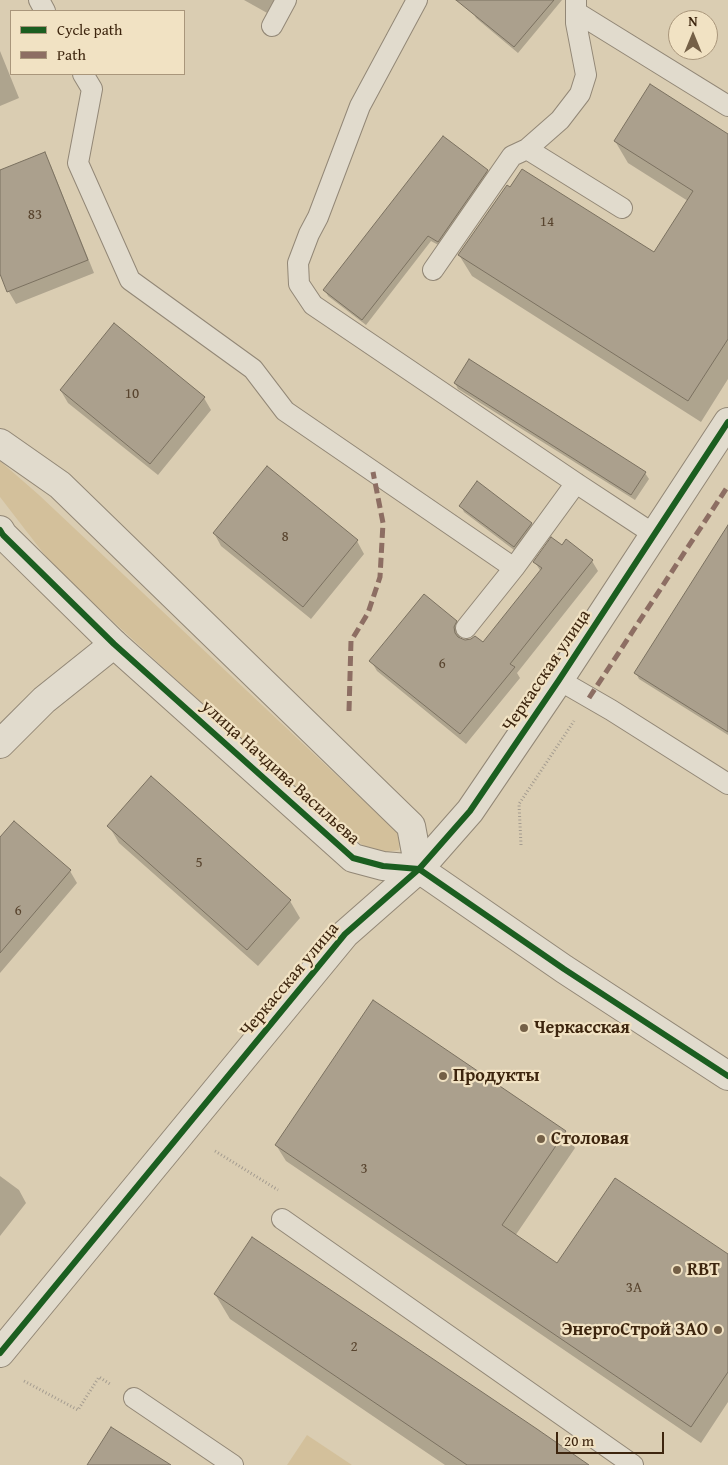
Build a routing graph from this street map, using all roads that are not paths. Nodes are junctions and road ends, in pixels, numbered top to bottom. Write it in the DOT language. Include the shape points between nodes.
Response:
graph roads {
  1 [pos="286,0"];
  2 [pos="417,0"];
  3 [pos="576,6"];
  4 [pos="272,26"];
  5 [pos="84,75"];
  6 [pos="728,106"];
  7 [pos="527,149"];
  8 [pos="622,208"];
  9 [pos="432,270"];
  10 [pos="728,422"];
  11 [pos="0,443"];
  12 [pos="720,451"];
  13 [pos="576,483"];
  14 [pos="0,530"];
  15 [pos="655,534"];
  16 [pos="514,568"];
  17 [pos="466,628"];
  18 [pos="114,644"];
  19 [pos="559,680"];
  20 [pos="0,744"];
  21 [pos="728,784"];
  22 [pos="419,869"];
  23 [pos="728,1076"];
  24 [pos="282,1220"];
  25 [pos="0,1354"];
  26 [pos="134,1398"];
  27 [pos="233,1465"];
  28 [pos="633,1465"];
  1 -- 4 [label="lane"];
  2 -- 13 [label="lane" via="360,106 298,263 300,284 313,305"];
  3 -- 6 [label="lane"];
  3 -- 7 [label="lane" via="576,24 586,75 580,94 560,120"];
  5 -- 16 [label="lane" via="92,89 78,163 130,280 253,369 285,411"];
  7 -- 8 [label="lane"];
  7 -- 9 [label="lane" via="512,156"];
  10 -- 12 [label="street, Черкасская улица"];
  11 -- 22 [label="street" via="60,485 411,826"];
  12 -- 15 [label="street, Черкасская улица"];
  13 -- 15 [label="lane"];
  13 -- 16 [label="lane"];
  14 -- 18 [label="street, улица Начдива Васильева"];
  15 -- 19 [label="street, Черкасская улица"];
  16 -- 17 [label="lane"];
  18 -- 20 [label="street" via="44,700"];
  18 -- 22 [label="street, улица Начдива Васильева" via="353,858 383,866"];
  19 -- 21 [label="lane"];
  19 -- 22 [label="street, Черкасская улица" via="470,811"];
  22 -- 23 [label="street, улица Начдива Васильева"];
  22 -- 25 [label="street, Черкасская улица" via="345,934"];
  24 -- 28 [label="lane"];
  26 -- 27 [label="lane"];
}
